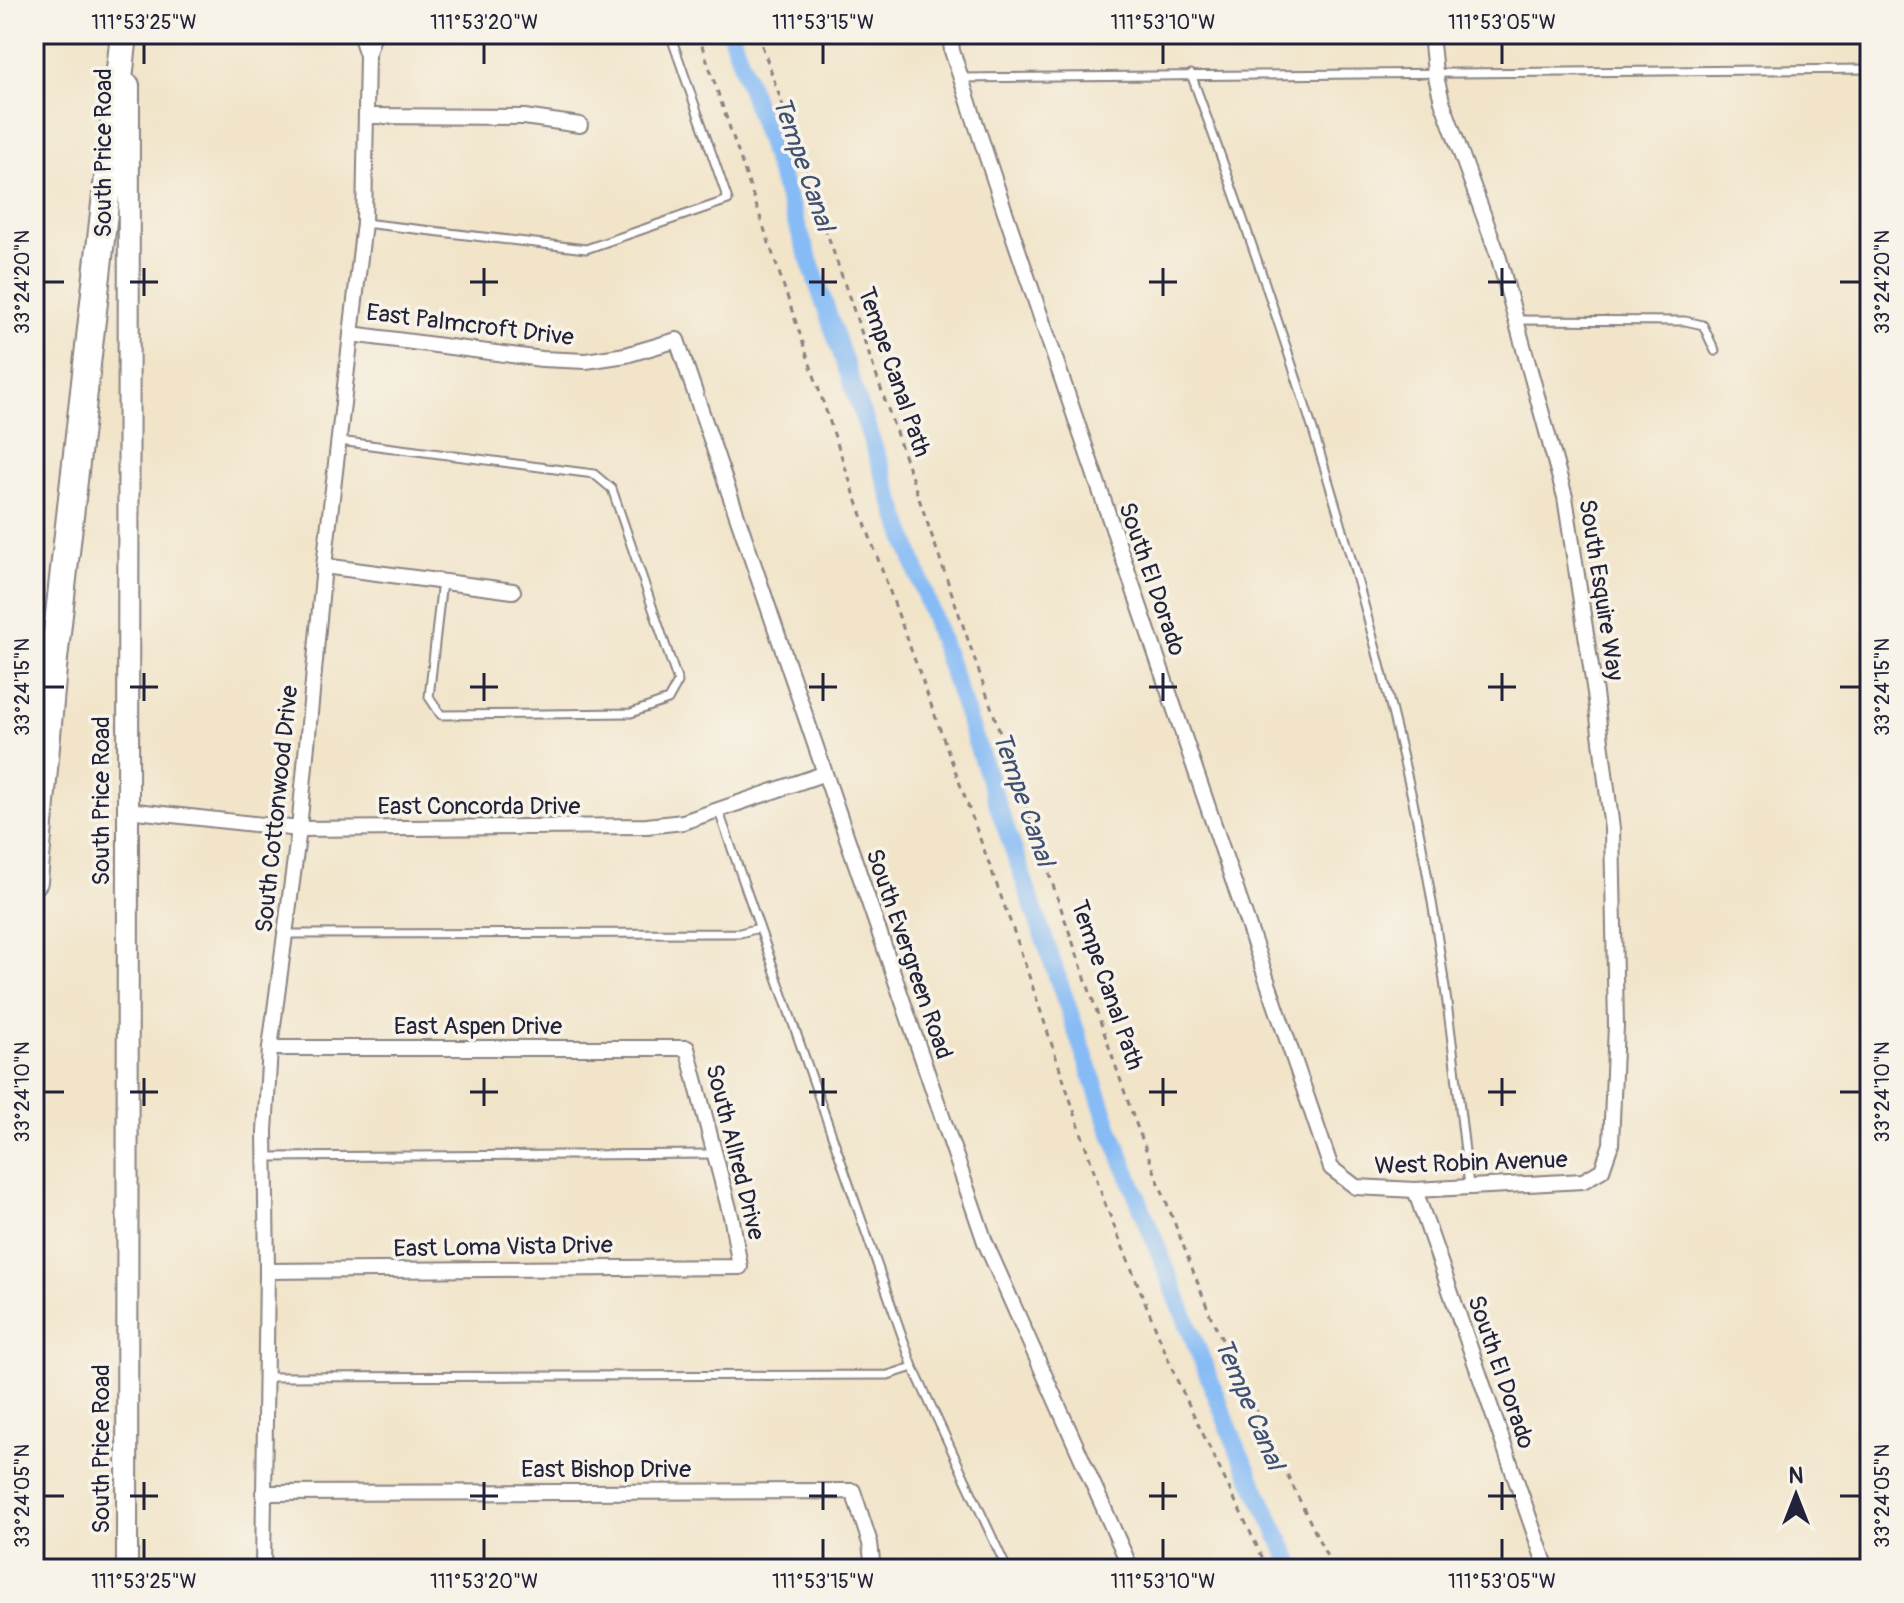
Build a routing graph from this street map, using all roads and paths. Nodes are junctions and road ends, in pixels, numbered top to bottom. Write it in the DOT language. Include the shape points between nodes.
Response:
graph roads {
  1 [pos="127,34"];
  2 [pos="360,34"];
  3 [pos="374,34"];
  4 [pos="670,34"];
  5 [pos="698,34"];
  6 [pos="758,34"];
  7 [pos="950,34"];
  8 [pos="1431,34"];
  9 [pos="1869,34"];
  10 [pos="367,55"];
  11 [pos="1870,68"];
  12 [pos="1435,73"];
  13 [pos="1191,74"];
  14 [pos="961,78"];
  15 [pos="367,116"];
  16 [pos="580,125"];
  17 [pos="364,223"];
  18 [pos="1517,320"];
  19 [pos="351,334"];
  20 [pos="677,340"];
  21 [pos="1715,351"];
  22 [pos="339,441"];
  23 [pos="324,566"];
  24 [pos="442,581"];
  25 [pos="513,591"];
  26 [pos="823,774"];
  27 [pos="717,808"];
  28 [pos="127,810"];
  29 [pos="299,829"];
  30 [pos="34,881"];
  31 [pos="759,928"];
  32 [pos="285,934"];
  33 [pos="270,1048"];
  34 [pos="687,1048"];
  35 [pos="715,1154"];
  36 [pos="266,1157"];
  37 [pos="1602,1170"];
  38 [pos="1341,1178"];
  39 [pos="1415,1190"];
  40 [pos="1470,1190"];
  41 [pos="740,1267"];
  42 [pos="267,1271"];
  43 [pos="1870,1349"];
  44 [pos="1870,1357"];
  45 [pos="913,1367"];
  46 [pos="265,1377"];
  47 [pos="1870,1434"];
  48 [pos="263,1493"];
  49 [pos="1870,1501"];
  50 [pos="127,1569"];
  51 [pos="263,1569"];
  52 [pos="873,1569"];
  53 [pos="1007,1569"];
  54 [pos="1131,1569"];
  55 [pos="1268,1569"];
  56 [pos="1333,1569"];
  57 [pos="1547,1569"];
  58 [pos="1870,1569"];
  1 -- 28 [label="main road, South Price Road"];
  1 -- 30 [label="highway" via="53,668"];
  2 -- 10 [label="street, South Cottonwood Drive"];
  3 -- 10 [label="street, South Cottonwood Drive"];
  4 -- 17 [label="lane" via="728,200 586,249"];
  5 -- 55 [label="path" via="1104,1201 1176,1378"];
  6 -- 56 [label="path, Tempe Canal Path" via="1133,1116 1211,1317"];
  7 -- 14 [label="street, South El Dorado"];
  8 -- 12 [label="street, South Esquire Way"];
  9 -- 11 [label="street"];
  10 -- 15 [label="street, South Cottonwood Drive"];
  11 -- 12 [label="lane"];
  12 -- 13 [label="lane"];
  12 -- 18 [label="street, South Esquire Way"];
  13 -- 14 [label="lane"];
  13 -- 40 [label="lane" via="1273,299 1314,431 1412,796 1435,914"];
  14 -- 38 [label="street, South El Dorado" via="1315,1123 1331,1168"];
  15 -- 16 [label="street" via="524,117"];
  15 -- 17 [label="street, South Cottonwood Drive"];
  17 -- 19 [label="street, South Cottonwood Drive"];
  18 -- 21 [label="lane" via="1685,321 1703,325"];
  18 -- 37 [label="street, South Esquire Way" via="1565,497 1612,829 1615,1040 1611,1144"];
  19 -- 20 [label="street, East Palmcroft Drive" via="586,361"];
  19 -- 22 [label="street, South Cottonwood Drive"];
  20 -- 26 [label="street, South Evergreen Road"];
  22 -- 23 [label="street, South Cottonwood Drive"];
  22 -- 24 [label="lane" via="594,474 612,489 678,682 668,700 631,713 441,715 429,697"];
  23 -- 24 [label="street"];
  23 -- 29 [label="street, South Cottonwood Drive"];
  24 -- 25 [label="street"];
  26 -- 27 [label="street, East Concorda Drive"];
  26 -- 54 [label="street, South Evergreen Road" via="985,1242"];
  27 -- 29 [label="street, East Concorda Drive" via="683,822 647,826"];
  27 -- 31 [label="lane"];
  28 -- 29 [label="street, East Concorda Drive"];
  28 -- 50 [label="main road, South Price Road"];
  29 -- 32 [label="street, South Cottonwood Drive"];
  31 -- 32 [label="lane" via="740,933"];
  31 -- 45 [label="lane"];
  32 -- 33 [label="street, South Cottonwood Drive"];
  33 -- 34 [label="street, East Aspen Drive"];
  33 -- 36 [label="street, South Cottonwood Drive"];
  34 -- 35 [label="street, South Allred Drive"];
  35 -- 36 [label="lane"];
  35 -- 41 [label="street, South Allred Drive"];
  36 -- 42 [label="street, South Cottonwood Drive"];
  37 -- 40 [label="street, West Robin Avenue" via="1583,1181"];
  38 -- 39 [label="street, West Robin Avenue" via="1356,1187"];
  39 -- 40 [label="street, West Robin Avenue"];
  39 -- 57 [label="street, South El Dorado"];
  41 -- 42 [label="street, East Loma Vista Drive"];
  42 -- 46 [label="street, South Cottonwood Drive"];
  43 -- 44 [label="street"];
  44 -- 47 [label="street"];
  45 -- 46 [label="lane" via="888,1375"];
  45 -- 53 [label="lane"];
  46 -- 48 [label="street, South Cottonwood Drive"];
  48 -- 51 [label="street, South Cottonwood Drive"];
  48 -- 52 [label="street, East Bishop Drive" via="853,1491"];
  49 -- 58 [label="street"];
}
